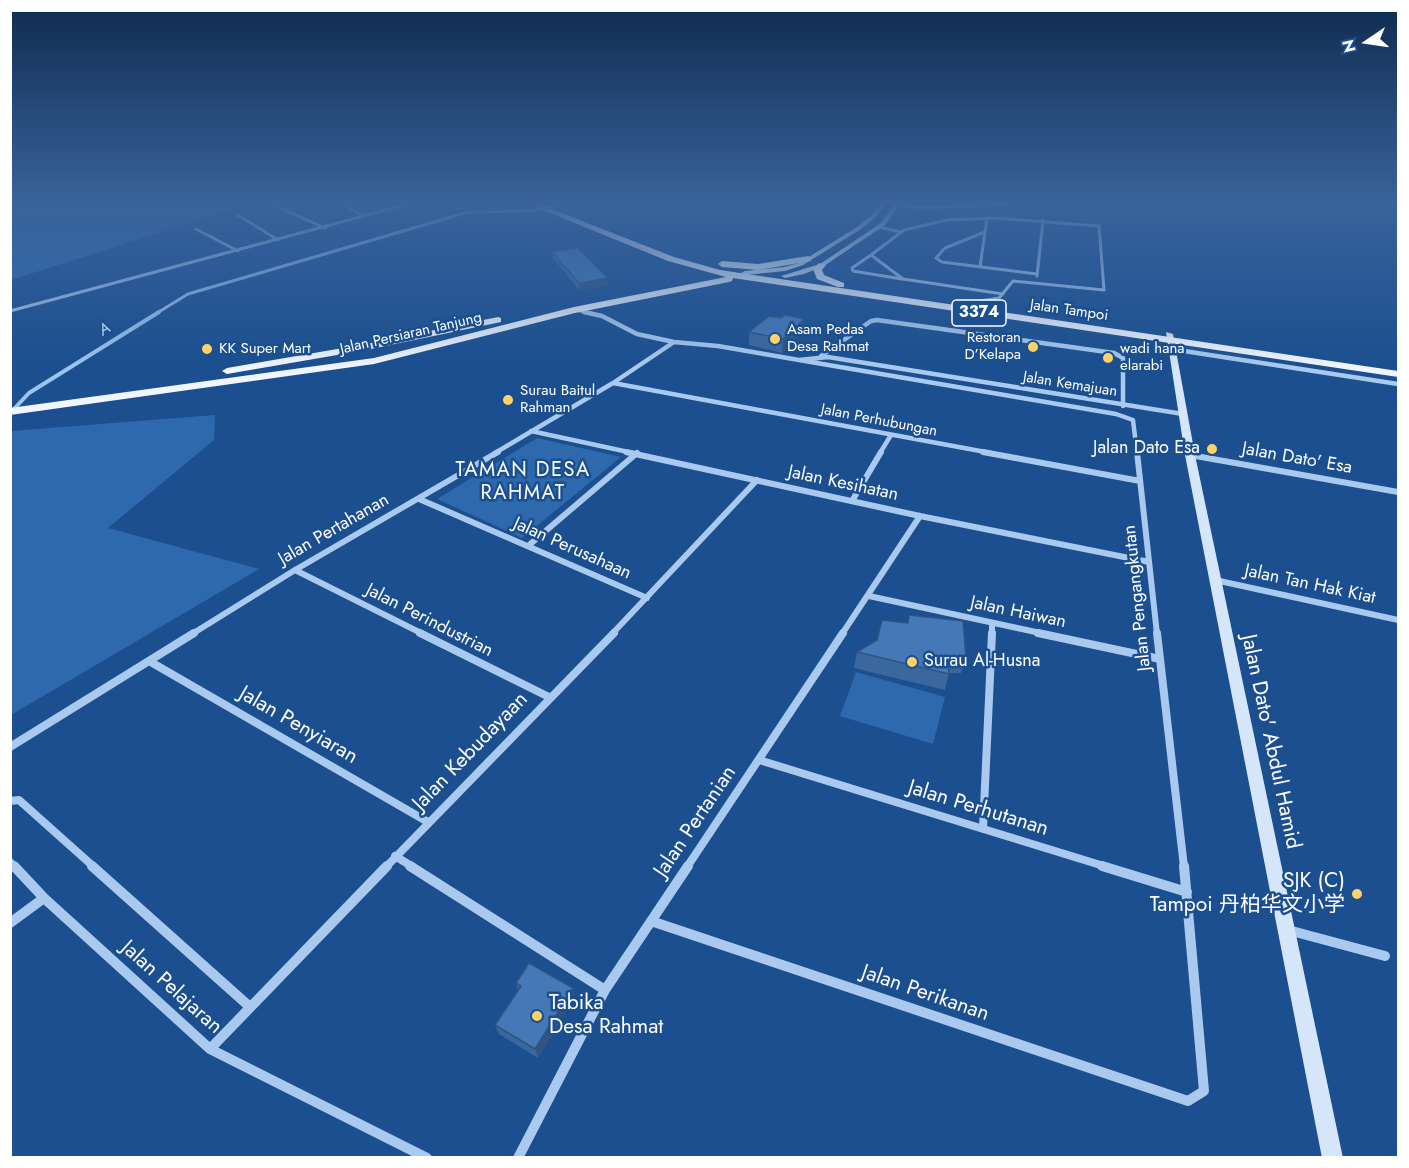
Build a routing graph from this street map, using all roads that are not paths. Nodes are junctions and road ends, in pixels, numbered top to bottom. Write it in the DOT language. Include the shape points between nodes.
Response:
graph roads {
  1 [pos="671,258"];
  2 [pos="209,259"];
  3 [pos="673,259"];
  4 [pos="690,259"];
  5 [pos="704,259"];
  6 [pos="808,259"];
  7 [pos="832,259"];
  8 [pos="866,259"];
  9 [pos="876,259"];
  10 [pos="937,259"];
  11 [pos="981,259"];
  12 [pos="1039,259"];
  13 [pos="1102,259"];
  14 [pos="822,265"];
  15 [pos="980,267"];
  16 [pos="1014,272"];
  17 [pos="719,273"];
  18 [pos="1037,274"];
  19 [pos="747,275"];
  20 [pos="780,277"];
  21 [pos="903,279"];
  22 [pos="1013,280"];
  23 [pos="1036,283"];
  24 [pos="665,284"];
  25 [pos="788,285"];
  26 [pos="841,285"];
  27 [pos="686,286"];
  28 [pos="1003,294"];
  29 [pos="609,303"];
  30 [pos="962,304"];
  31 [pos="574,310"];
  32 [pos="10,311"];
  33 [pos="602,316"];
  34 [pos="1170,341"];
  35 [pos="674,342"];
  36 [pos="366,347"];
  37 [pos="821,356"];
  38 [pos="374,360"];
  39 [pos="799,360"];
  40 [pos="1398,367"];
  41 [pos="1398,374"];
  42 [pos="613,383"];
  43 [pos="1398,384"];
  44 [pos="10,404"];
  45 [pos="1123,406"];
  46 [pos="10,412"];
  47 [pos="1183,414"];
  48 [pos="531,431"];
  49 [pos="891,435"];
  50 [pos="637,453"];
  51 [pos="1190,455"];
  52 [pos="757,480"];
  53 [pos="1140,481"];
  54 [pos="1398,492"];
  55 [pos="419,500"];
  56 [pos="852,501"];
  57 [pos="920,516"];
  58 [pos="528,546"];
  59 [pos="1149,562"];
  60 [pos="295,570"];
  61 [pos="1215,580"];
  62 [pos="869,596"];
  63 [pos="647,598"];
  64 [pos="1398,620"];
  65 [pos="992,623"];
  66 [pos="1160,659"];
  67 [pos="149,661"];
  68 [pos="549,697"];
  69 [pos="10,747"];
  70 [pos="759,760"];
  71 [pos="10,801"];
  72 [pos="428,822"];
  73 [pos="983,829"];
  74 [pos="395,856"];
  75 [pos="10,862"];
  76 [pos="1186,892"];
  77 [pos="44,898"];
  78 [pos="651,921"];
  79 [pos="10,923"];
  80 [pos="1287,930"];
  81 [pos="1385,956"];
  82 [pos="605,990"];
  83 [pos="250,1007"];
  84 [pos="210,1049"];
  85 [pos="1188,1101"];
  86 [pos="427,1158"];
  87 [pos="518,1158"];
  88 [pos="1333,1158"];
  1 -- 24 [label="main road" via="675,275"];
  2 -- 32 [label="street"];
  3 -- 17 [label="main road, Jalan Tampoi / 3374"];
  4 -- 19 [label="main road, Jalan Tampoi / 3374"];
  5 -- 6 [label="main road" via="733,266 780,265"];
  6 -- 19 [label="street" via="784,269"];
  7 -- 14 [label="street"];
  8 -- 21 [label="street" via="853,271"];
  9 -- 21 [label="street"];
  10 -- 15 [label="street"];
  11 -- 15 [label="street"];
  12 -- 18 [label="street"];
  13 -- 23 [label="street" via="1104,290"];
  14 -- 20 [label="street"];
  14 -- 26 [label="main road" via="817,269 820,277"];
  15 -- 16 [label="street"];
  16 -- 18 [label="street"];
  16 -- 22 [label="street"];
  17 -- 19 [label="main road, Jalan Tampoi / 3374"];
  17 -- 24 [label="main road, Jalan Persiaran Tanjung"];
  18 -- 23 [label="street"];
  19 -- 20 [label="main road, Jalan Persiaran Tanjung"];
  19 -- 25 [label="main road, Jalan Tampoi / 3374"];
  19 -- 27 [label="main road, Jalan Persiaran Tanjung"];
  20 -- 26 [label="main road, Jalan Tampoi / 3374"];
  21 -- 28 [label="street"];
  22 -- 23 [label="street"];
  22 -- 28 [label="street"];
  24 -- 36 [label="main road, Jalan Persiaran Tanjung"];
  25 -- 27 [label="main road"];
  25 -- 34 [label="main road, Jalan Tampoi / 3374"];
  26 -- 30 [label="main road, Jalan Tampoi / 3374"];
  27 -- 29 [label="main road, Jalan Persiaran Tanjung"];
  28 -- 30 [label="street" via="992,300"];
  29 -- 31 [label="main road, Jalan Persiaran Tanjung"];
  29 -- 33 [label="street"];
  30 -- 34 [label="main road, Jalan Tampoi / 3374"];
  31 -- 33 [label="street, Jalan Kemajuan"];
  31 -- 38 [label="main road, Jalan Persiaran Tanjung"];
  33 -- 35 [label="street, Jalan Kemajuan" via="637,334"];
  34 -- 40 [label="main road, Jalan Tampoi / 3374"];
  34 -- 41 [label="main road, Jalan Tampoi / 3374"];
  34 -- 43 [label="street"];
  34 -- 47 [label="street, Jalan Dato' Abdul Hamid"];
  35 -- 39 [label="street, Jalan Kemajuan"];
  35 -- 42 [label="street, Jalan Pertahanan"];
  36 -- 38 [label="main road" via="415,345"];
  36 -- 44 [label="main road, Jalan Persiaran Tanjung"];
  37 -- 39 [label="street, Jalan Kemajuan"];
  37 -- 45 [label="street, Jalan Kemajuan"];
  37 -- 45 [label="street" via="877,320 1114,353 1123,358"];
  38 -- 46 [label="main road, Jalan Persiaran Tanjung"];
  39 -- 53 [label="street, Jalan Pengangkutan" via="1127,416 1133,420"];
  42 -- 48 [label="street, Jalan Pertahanan"];
  42 -- 49 [label="street, Jalan Perhubungan"];
  45 -- 47 [label="street, Jalan Kemajuan"];
  47 -- 51 [label="street, Jalan Dato' Abdul Hamid"];
  48 -- 50 [label="street, Jalan Kesihatan"];
  48 -- 55 [label="street, Jalan Pertahanan"];
  49 -- 53 [label="street, Jalan Perhubungan"];
  49 -- 56 [label="street"];
  50 -- 52 [label="street, Jalan Kesihatan"];
  50 -- 58 [label="street"];
  51 -- 54 [label="street, Jalan Dato' Esa"];
  51 -- 61 [label="street, Jalan Dato' Abdul Hamid"];
  52 -- 56 [label="street, Jalan Kesihatan"];
  52 -- 63 [label="street, Jalan Kebudayaan"];
  53 -- 59 [label="street, Jalan Pengangkutan"];
  55 -- 58 [label="street, Jalan Perusahaan"];
  55 -- 60 [label="street, Jalan Pertahanan"];
  56 -- 57 [label="street, Jalan Kesihatan"];
  57 -- 59 [label="street, Jalan Kesihatan"];
  57 -- 62 [label="street, Jalan Pertanian"];
  58 -- 63 [label="street, Jalan Perusahaan"];
  59 -- 66 [label="street, Jalan Pengangkutan"];
  60 -- 67 [label="street, Jalan Pertahanan"];
  60 -- 68 [label="street, Jalan Perindustrian"];
  61 -- 64 [label="street, Jalan Tan Hak Kiat"];
  61 -- 80 [label="street, Jalan Dato' Abdul Hamid"];
  62 -- 65 [label="street, Jalan Haiwan"];
  62 -- 70 [label="street, Jalan Pertanian"];
  63 -- 68 [label="street, Jalan Kebudayaan"];
  65 -- 66 [label="street, Jalan Haiwan"];
  65 -- 73 [label="street"];
  66 -- 76 [label="street, Jalan Pengangkutan"];
  67 -- 69 [label="street, Jalan Pertahanan"];
  67 -- 72 [label="street, Jalan Penyiaran"];
  68 -- 72 [label="street, Jalan Kebudayaan"];
  70 -- 73 [label="street, Jalan Perhutanan"];
  70 -- 78 [label="street, Jalan Pertanian"];
  71 -- 83 [label="street" via="19,800"];
  72 -- 74 [label="street, Jalan Kebudayaan"];
  73 -- 76 [label="street, Jalan Perhutanan"];
  74 -- 82 [label="street"];
  74 -- 83 [label="street, Jalan Kebudayaan"];
  75 -- 77 [label="street, Jalan Pelajaran"];
  76 -- 85 [label="street, Jalan Pengangkutan" via="1204,1092"];
  77 -- 79 [label="street"];
  77 -- 84 [label="street, Jalan Pelajaran"];
  78 -- 82 [label="street, Jalan Pertanian"];
  78 -- 85 [label="street, Jalan Perikanan"];
  80 -- 81 [label="street"];
  80 -- 88 [label="street, Jalan Dato' Abdul Hamid"];
  82 -- 87 [label="street, Jalan Pertanian"];
  83 -- 84 [label="street, Jalan Kebudayaan"];
  84 -- 86 [label="street, Jalan Pelajaran"];
}
